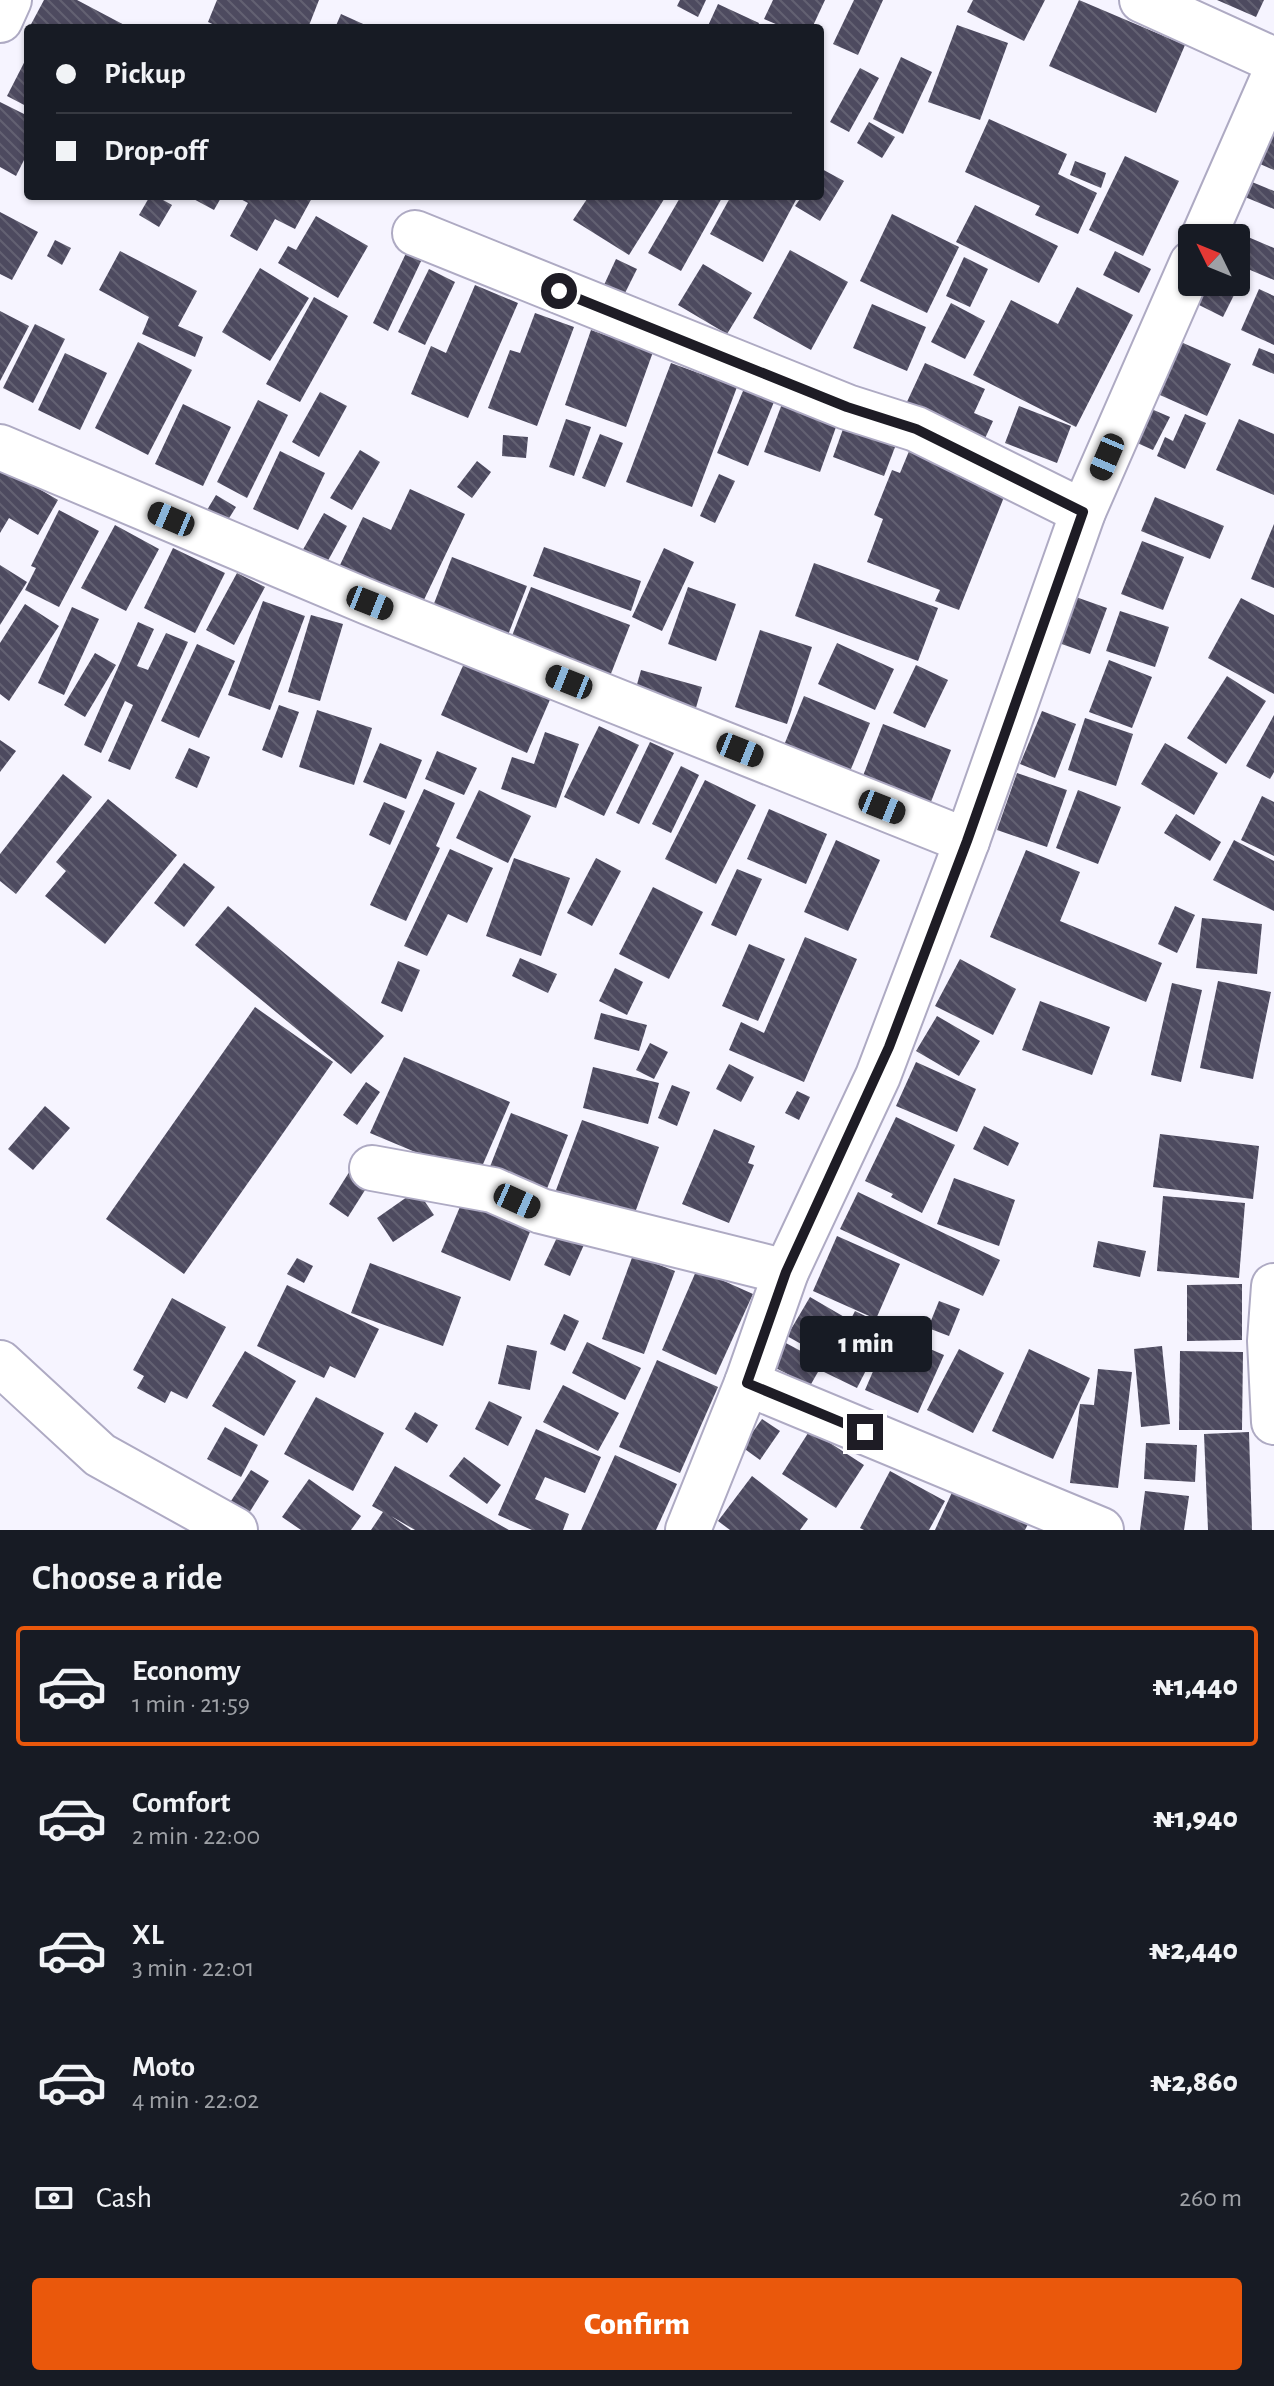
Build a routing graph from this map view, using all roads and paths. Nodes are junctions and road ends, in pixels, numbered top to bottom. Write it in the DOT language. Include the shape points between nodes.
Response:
graph roads {
  1 [pos="9,0"];
  2 [pos="1142,0"];
  3 [pos="0,20"];
  4 [pos="1274,60"];
  5 [pos="1274,76"];
  6 [pos="1209,224"];
  7 [pos="415,233"];
  8 [pos="1178,295"];
  9 [pos="0,447"];
  10 [pos="1083,512"];
  11 [pos="967,841"];
  12 [pos="372,1168"];
  13 [pos="786,1272"];
  14 [pos="1274,1286"];
  15 [pos="0,1363"];
  16 [pos="747,1383"];
  17 [pos="1274,1422"];
  18 [pos="235,1530"];
  19 [pos="688,1530"];
  20 [pos="1101,1530"];
  1 -- 3 [label="street"];
  2 -- 4 [label="street"];
  5 -- 6 [label="street"];
  7 -- 10 [label="street" via="847,407 916,429"];
  8 -- 10 [label="street"];
  9 -- 11 [label="street" via="370,603"];
  10 -- 11 [label="street"];
  11 -- 13 [label="street" via="878,1076"];
  12 -- 13 [label="street" via="493,1190 541,1211"];
  13 -- 16 [label="street"];
  14 -- 17 [label="street"];
  15 -- 18 [label="street" via="100,1455"];
  16 -- 19 [label="street"];
  16 -- 20 [label="street"];
}
